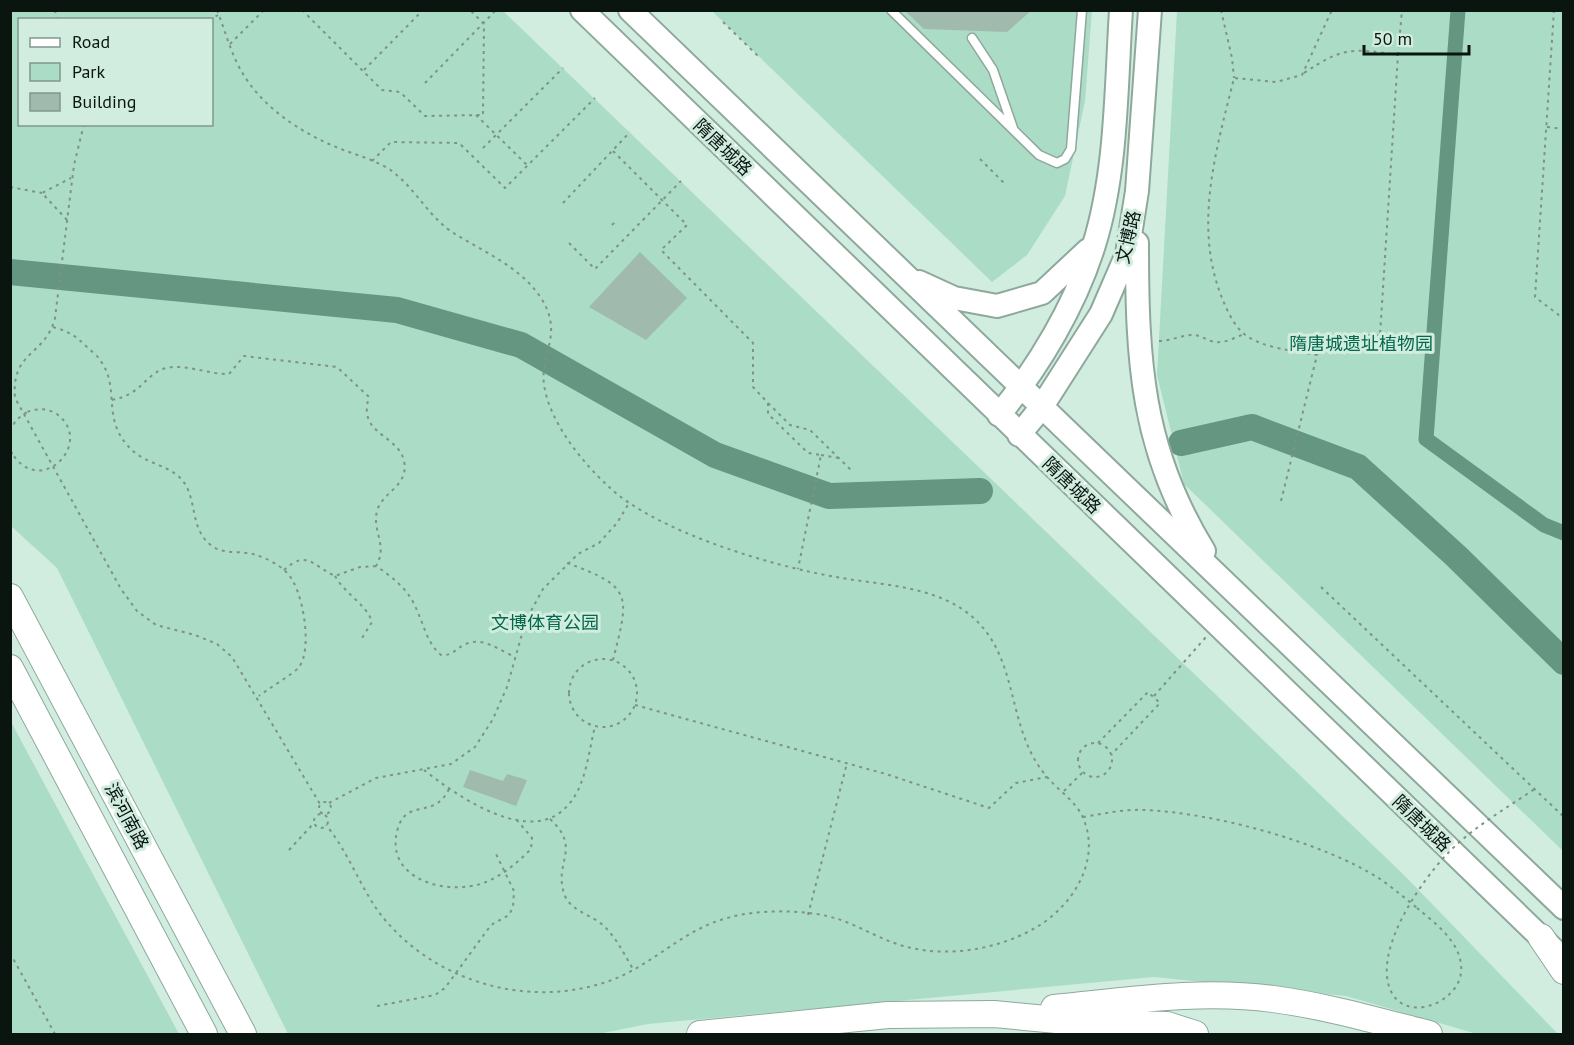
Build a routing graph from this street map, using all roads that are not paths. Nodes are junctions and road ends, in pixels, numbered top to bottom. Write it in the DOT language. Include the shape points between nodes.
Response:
graph roads {
  1 [pos="582,10"];
  2 [pos="630,10"];
  3 [pos="891,10"];
  4 [pos="1082,10"];
  5 [pos="1121,10"];
  6 [pos="1150,10"];
  7 [pos="972,38"];
  8 [pos="1014,131"];
  9 [pos="1137,191"];
  10 [pos="1094,245"];
  11 [pos="903,275"];
  12 [pos="1020,389"];
  13 [pos="1041,408"];
  14 [pos="999,415"];
  15 [pos="1019,435"];
  16 [pos="1219,576"];
  17 [pos="10,597"];
  18 [pos="10,668"];
  19 [pos="1563,908"];
  20 [pos="1541,938"];
  21 [pos="1563,959"];
  22 [pos="1563,971"];
  23 [pos="994,1014"];
  24 [pos="204,1035"];
  25 [pos="243,1035"];
  26 [pos="700,1035"];
  27 [pos="858,1035"];
  28 [pos="1062,1035"];
  29 [pos="1195,1035"];
  30 [pos="1429,1035"];
  1 -- 14 [label="main road, 隋唐城路"];
  2 -- 11 [label="main road, 隋唐城路"];
  3 -- 8 [label="lane"];
  4 -- 8 [label="lane" via="1071,149 1065,159 1049,162"];
  5 -- 10 [label="main road, 文博路" via="1107,189"];
  6 -- 9 [label="main road, 文博路"];
  7 -- 8 [label="lane" via="993,70"];
  9 -- 13 [label="main road, 文博路" via="1127,254 1101,314"];
  9 -- 16 [label="main road" via="1139,330 1147,416 1162,468 1185,521"];
  10 -- 11 [label="main road" via="1042,293 997,306 954,298"];
  10 -- 12 [label="main road, 文博路" via="1070,306"];
  11 -- 12 [label="main road, 隋唐城路"];
  12 -- 13 [label="main road, 隋唐城路"];
  12 -- 14 [label="main road, 文博路"];
  13 -- 15 [label="main road, 文博路"];
  13 -- 16 [label="main road, 隋唐城路"];
  14 -- 15 [label="main road, 隋唐城路"];
  15 -- 20 [label="main road, 隋唐城路"];
  16 -- 19 [label="main road, 隋唐城路"];
  17 -- 25 [label="main road, 滨河南路"];
  18 -- 24 [label="main road, 滨河南路"];
  20 -- 21 [label="main road, 隋唐城路"];
  20 -- 22 [label="main road"];
  23 -- 26 [label="main road" via="888,1015"];
  23 -- 29 [label="main road" via="1088,1023 1167,1025"];
  23 -- 30 [label="main road" via="1192,995 1272,998 1349,1013"];
  27 -- 28 [label="main road" via="1007,1030"];
}
